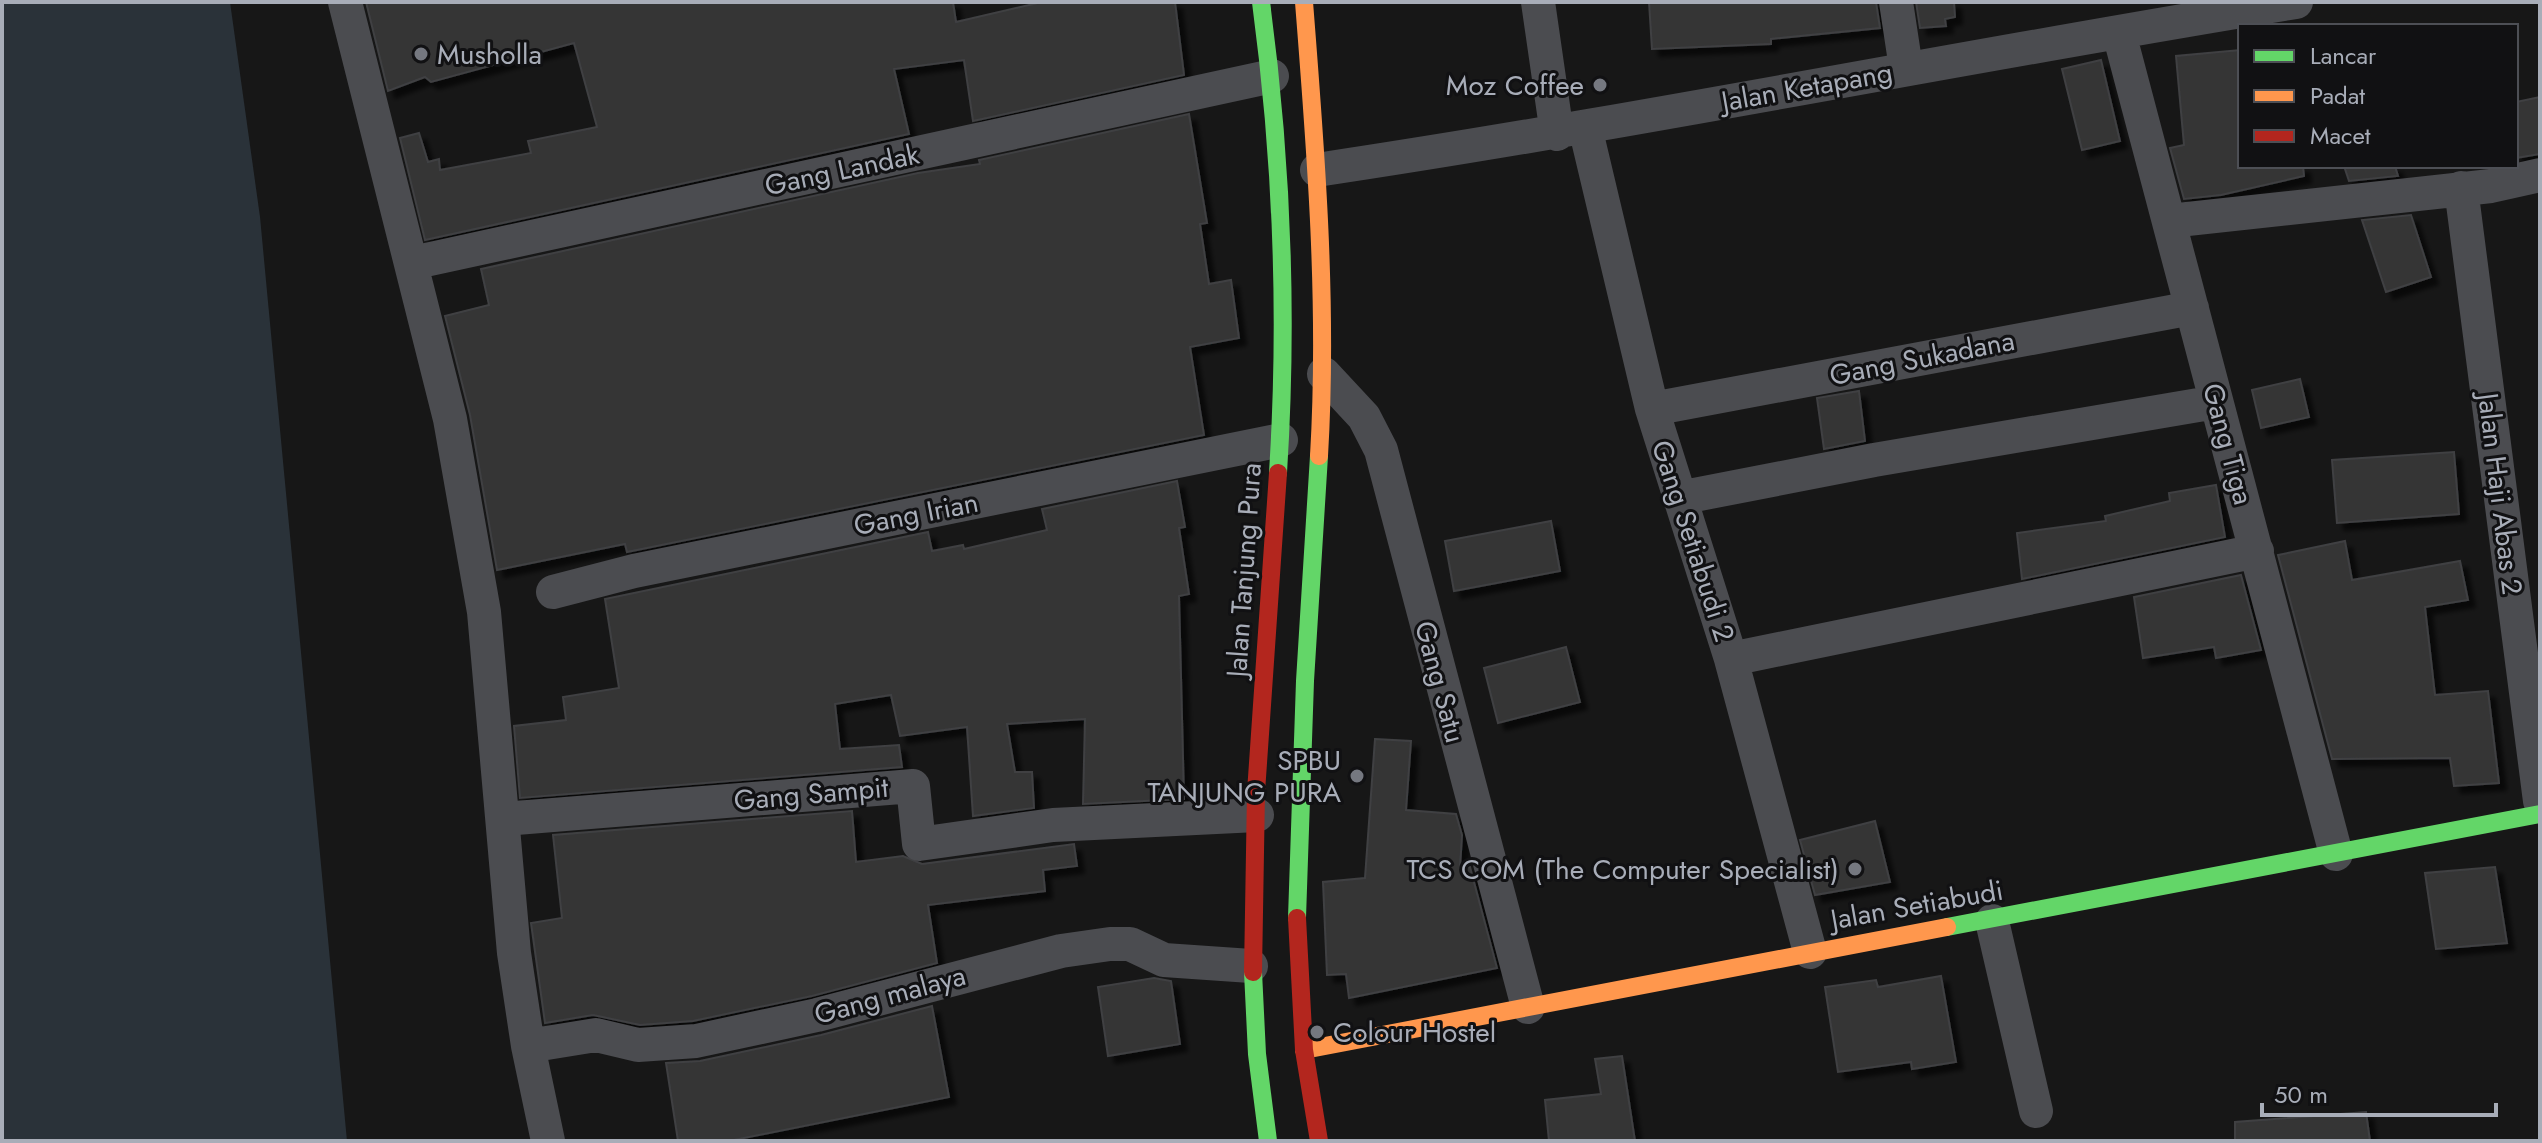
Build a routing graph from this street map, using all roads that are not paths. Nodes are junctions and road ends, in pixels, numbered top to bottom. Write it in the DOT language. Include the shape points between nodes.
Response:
graph roads {
  1 [pos="345,2"];
  2 [pos="1261,2"];
  3 [pos="1304,2"];
  4 [pos="1538,2"];
  5 [pos="1896,2"];
  6 [pos="2296,2"];
  7 [pos="2246,6"];
  8 [pos="2119,33"];
  9 [pos="1906,68"];
  10 [pos="1272,76"];
  11 [pos="1571,131"];
  12 [pos="1317,170"];
  13 [pos="2540,175"];
  14 [pos="2461,188"];
  15 [pos="2169,221"];
  16 [pos="412,263"];
  17 [pos="2192,308"];
  18 [pos="1324,374"];
  19 [pos="2216,402"];
  20 [pos="1652,409"];
  21 [pos="1281,440"];
  22 [pos="1679,498"];
  23 [pos="2257,551"];
  24 [pos="553,592"];
  25 [pos="1731,659"];
  26 [pos="2540,801"];
  27 [pos="2540,814"];
  28 [pos="1257,815"];
  29 [pos="504,819"];
  30 [pos="2336,854"];
  31 [pos="1992,921"];
  32 [pos="1810,952"];
  33 [pos="1251,966"];
  34 [pos="1528,1007"];
  35 [pos="528,1046"];
  36 [pos="1304,1050"];
  37 [pos="2036,1111"];
  38 [pos="548,1141"];
  39 [pos="1268,1141"];
  40 [pos="1319,1141"];
  1 -- 16 [label="street"];
  2 -- 10 [label="main road, Jalan Tanjung Pura"];
  3 -- 12 [label="main road"];
  4 -- 11 [label="street, Gang Setiabudi 2"];
  5 -- 9 [label="street"];
  6 -- 7 [label="street, Jalan Ketapang"];
  7 -- 8 [label="street, Jalan Ketapang"];
  8 -- 9 [label="street, Jalan Ketapang"];
  8 -- 15 [label="street, Gang Tiga"];
  9 -- 11 [label="street, Jalan Ketapang"];
  10 -- 16 [label="street, Gang Landak"];
  10 -- 21 [label="main road, Jalan Tanjung Pura" via="1283,260"];
  11 -- 12 [label="street, Jalan Ketapang"];
  11 -- 20 [label="street, Gang Setiabudi 2"];
  12 -- 18 [label="main road"];
  13 -- 14 [label="street"];
  14 -- 15 [label="street"];
  14 -- 26 [label="street, Jalan Haji Abas 2"];
  15 -- 17 [label="street, Gang Tiga"];
  16 -- 29 [label="street" via="450,419 484,612"];
  17 -- 19 [label="street, Gang Tiga"];
  17 -- 20 [label="street, Gang Sukadana"];
  18 -- 34 [label="street, Gang Satu" via="1364,417 1381,450"];
  18 -- 36 [label="main road" via="1298,868"];
  19 -- 22 [label="street"];
  19 -- 23 [label="street, Gang Tiga"];
  20 -- 22 [label="street, Gang Setiabudi 2"];
  21 -- 24 [label="street, Gang Irian" via="634,571"];
  21 -- 28 [label="main road, Jalan Tanjung Pura"];
  22 -- 25 [label="street, Gang Setiabudi 2"];
  23 -- 25 [label="street"];
  23 -- 30 [label="street, Gang Tiga"];
  25 -- 32 [label="street, Gang Setiabudi 2"];
  27 -- 30 [label="main road, Jalan Setiabudi"];
  28 -- 29 [label="street, Gang Sampit" via="1053,825 919,844 913,786"];
  28 -- 33 [label="main road, Jalan Tanjung Pura"];
  29 -- 35 [label="street" via="514,953"];
  30 -- 31 [label="main road, Jalan Setiabudi"];
  31 -- 32 [label="main road, Jalan Setiabudi"];
  31 -- 37 [label="street"];
  32 -- 34 [label="main road, Jalan Setiabudi"];
  33 -- 35 [label="street, Gang malaya" via="1164,960 1130,944 1110,944 1061,951 696,1041 638,1045 596,1035"];
  33 -- 39 [label="main road, Jalan Tanjung Pura" via="1256,1070"];
  34 -- 36 [label="main road, Jalan Setiabudi"];
  35 -- 38 [label="street"];
  36 -- 40 [label="main road"];
}
